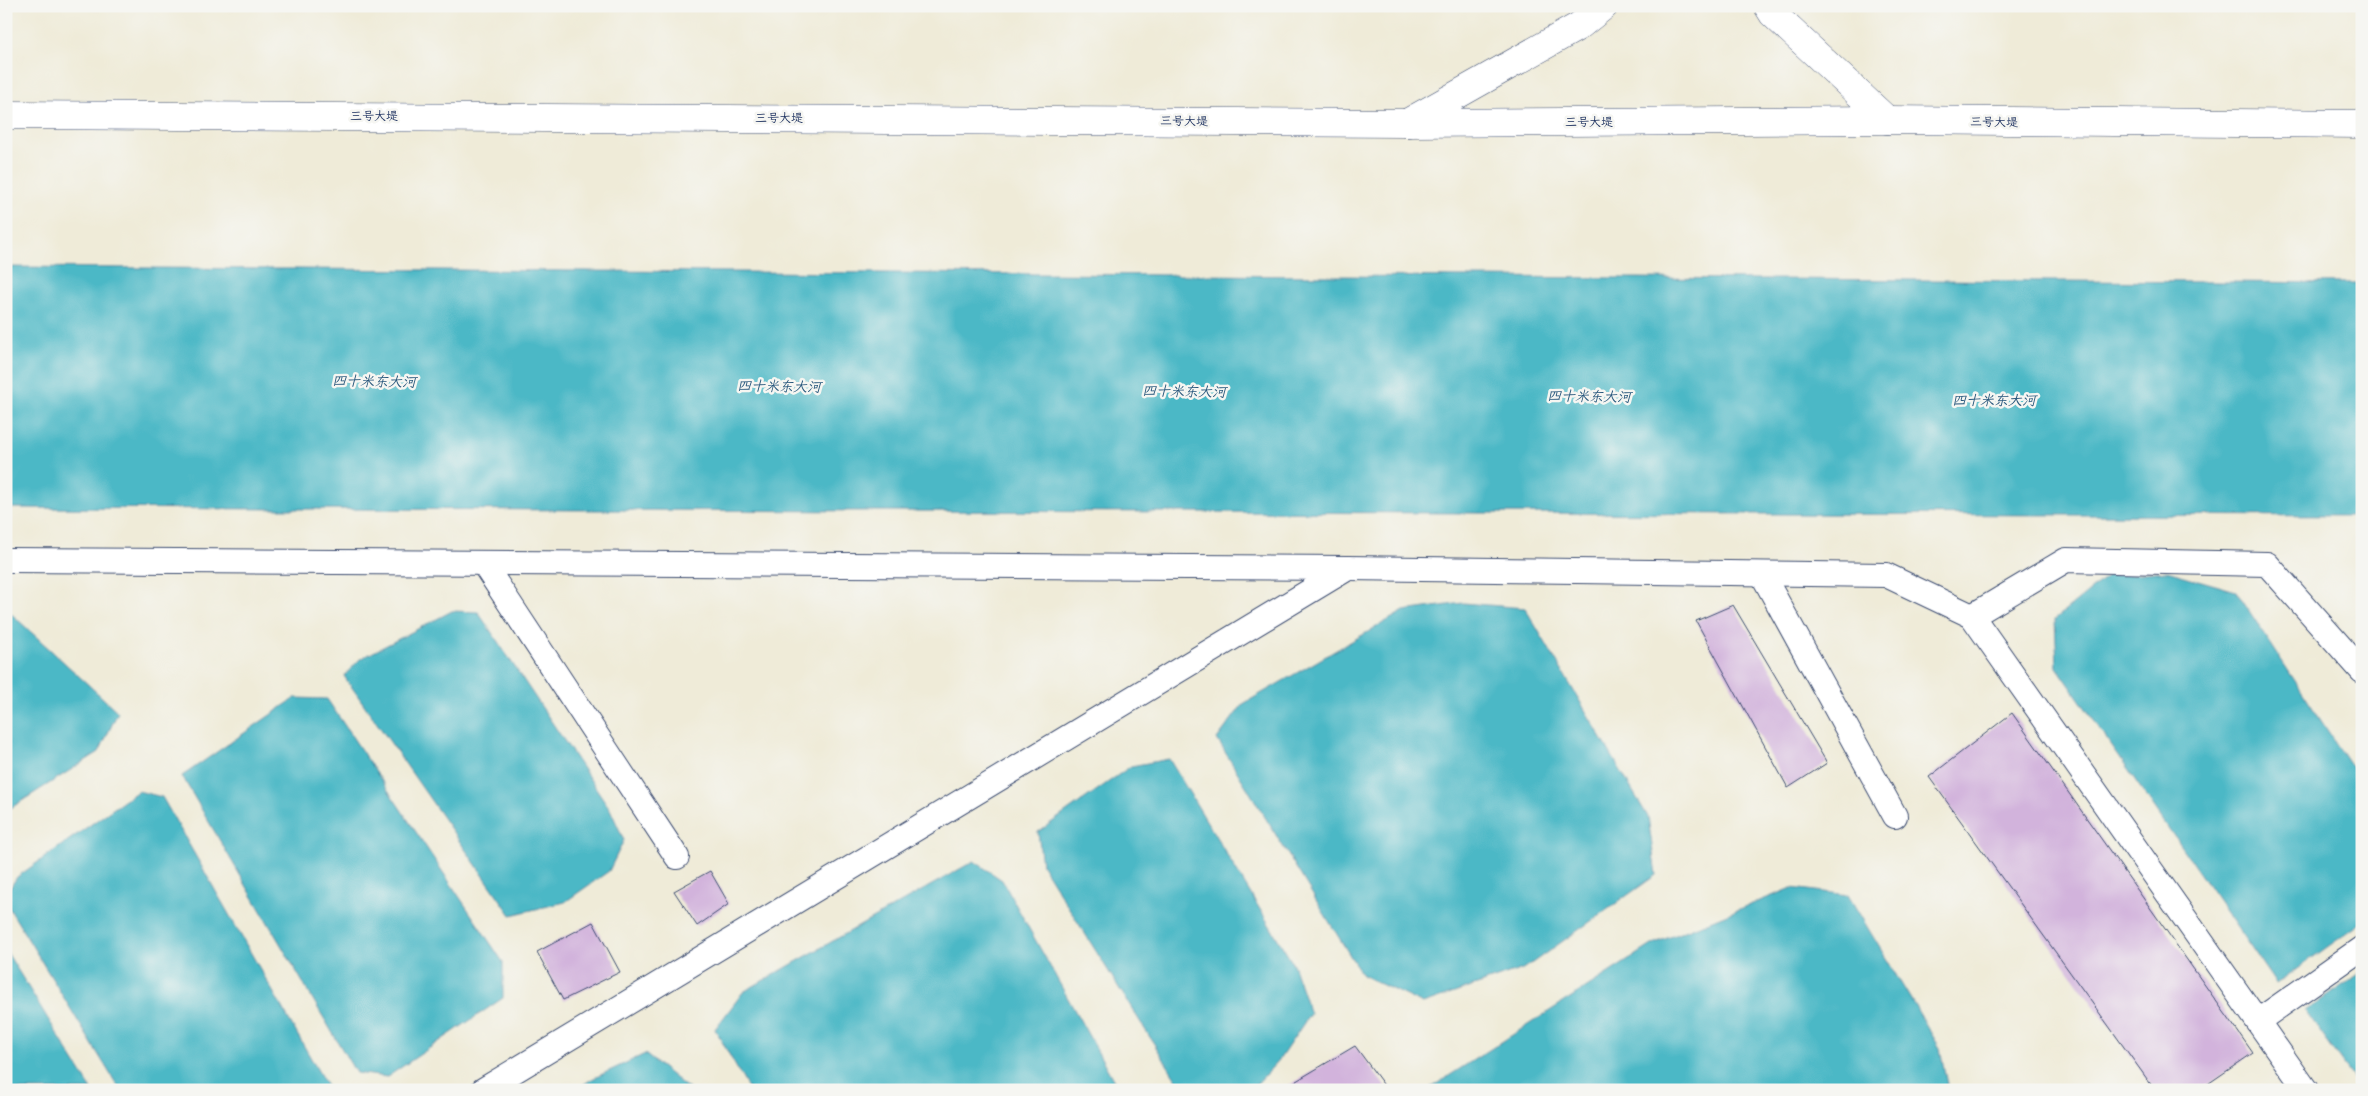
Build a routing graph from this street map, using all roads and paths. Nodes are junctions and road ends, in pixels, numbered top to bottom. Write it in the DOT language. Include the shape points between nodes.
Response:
graph roads {
  1 [pos="1604,6"];
  2 [pos="1768,6"];
  3 [pos="6,115"];
  4 [pos="1887,120"];
  5 [pos="1407,123"];
  6 [pos="2362,124"];
  7 [pos="6,560"];
  8 [pos="483,563"];
  9 [pos="1348,568"];
  10 [pos="1762,574"];
  11 [pos="1972,616"];
  12 [pos="2362,671"];
  13 [pos="1895,816"];
  14 [pos="676,857"];
  15 [pos="2362,948"];
  16 [pos="2258,1021"];
  17 [pos="483,1090"];
  18 [pos="2306,1090"];
  1 -- 5 [label="street" via="1579,26"];
  2 -- 4 [label="street"];
  3 -- 5 [label="street, 三号大堤"];
  4 -- 5 [label="street, 三号大堤"];
  4 -- 6 [label="street, 三号大堤"];
  7 -- 8 [label="lane"];
  8 -- 9 [label="lane"];
  8 -- 14 [label="lane"];
  9 -- 10 [label="lane"];
  9 -- 17 [label="lane"];
  10 -- 11 [label="lane" via="1886,575"];
  10 -- 13 [label="lane"];
  11 -- 12 [label="lane" via="2066,560 2267,564"];
  11 -- 16 [label="lane"];
  15 -- 16 [label="lane"];
  16 -- 18 [label="lane"];
}
